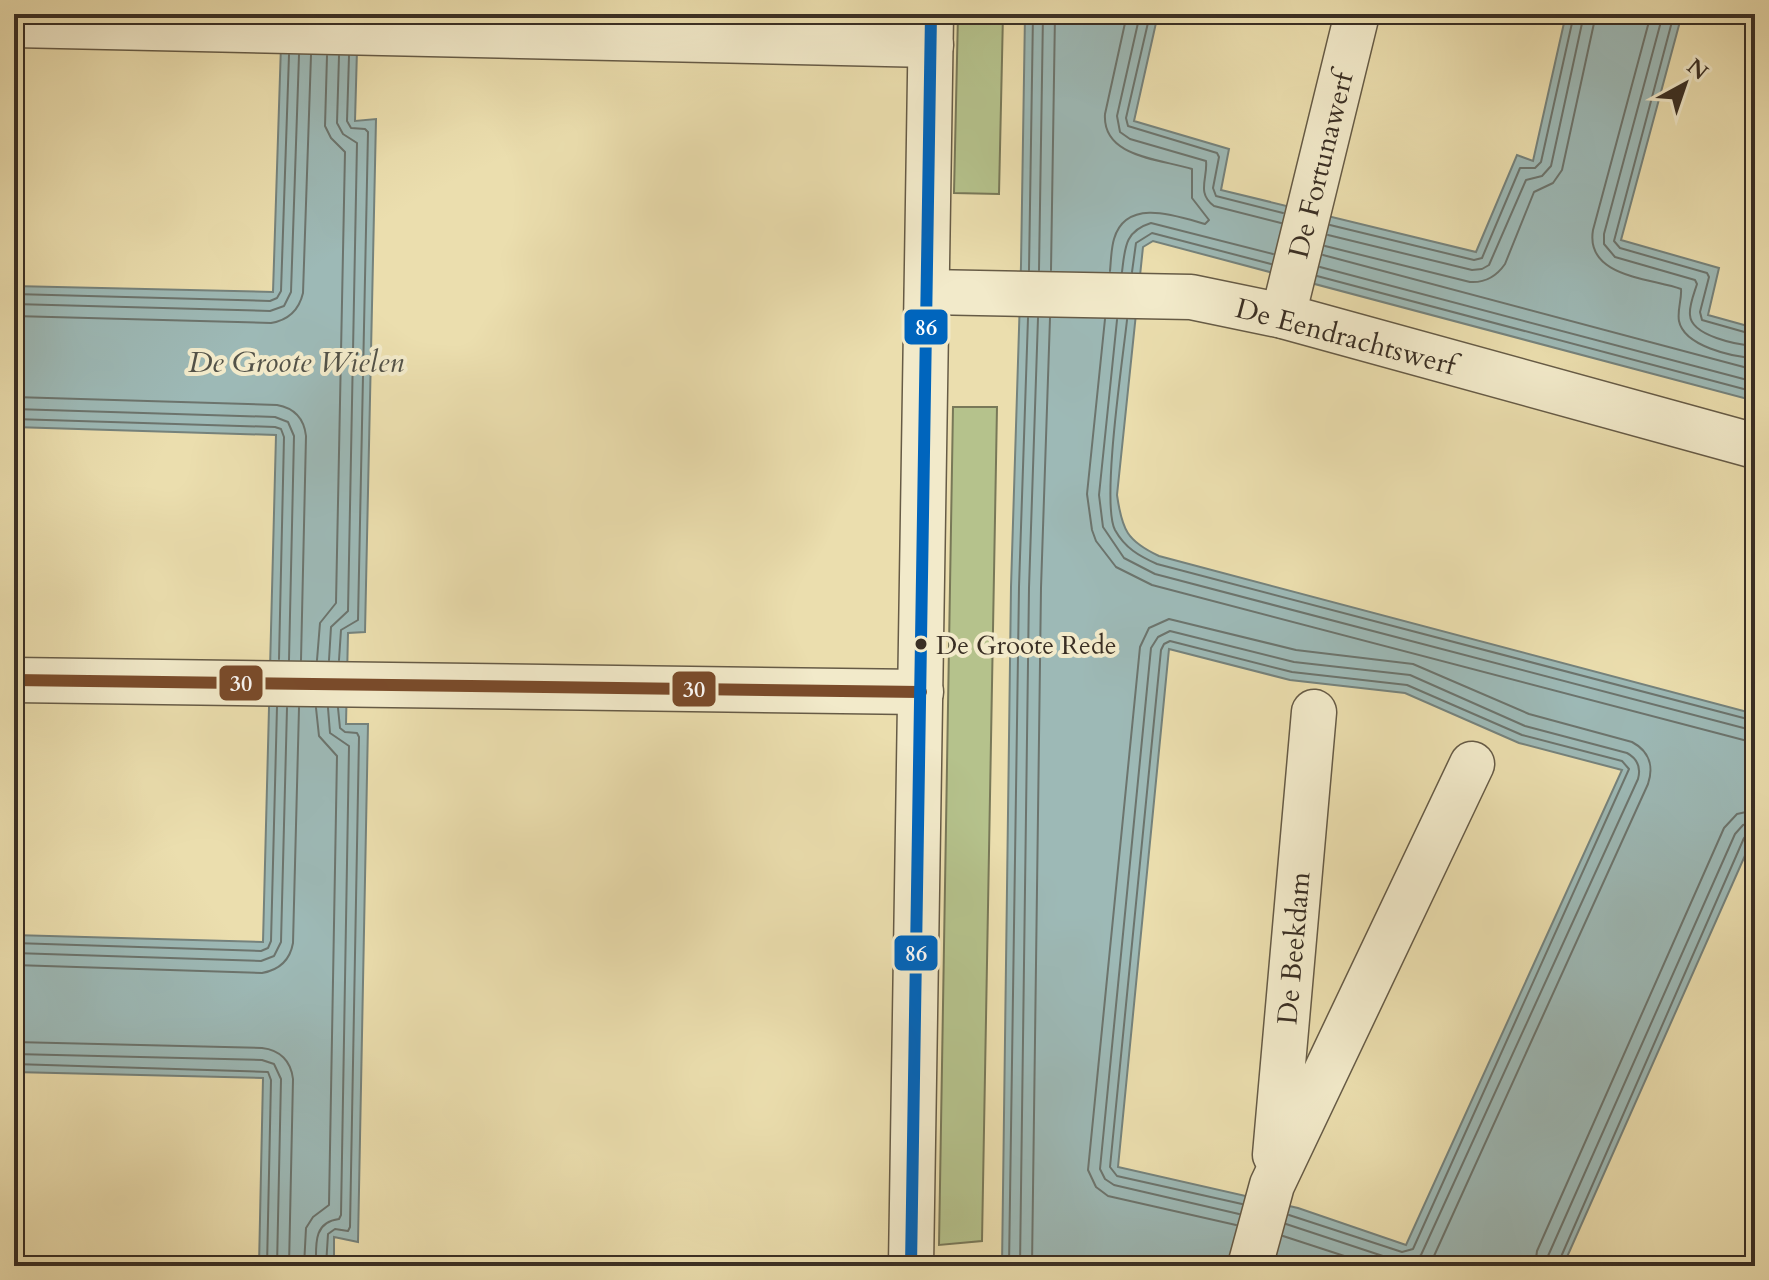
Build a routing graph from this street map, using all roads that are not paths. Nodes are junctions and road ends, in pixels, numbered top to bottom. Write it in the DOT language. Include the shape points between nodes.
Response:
graph roads {
  1 [pos="1357,14"];
  2 [pos="14,25"];
  3 [pos="931,30"];
  4 [pos="927,292"];
  5 [pos="1286,305"];
  6 [pos="1755,446"];
  7 [pos="14,680"];
  8 [pos="921,692"];
  9 [pos="1314,712"];
  10 [pos="1472,764"];
  11 [pos="1272,1185"];
  12 [pos="911,1266"];
  13 [pos="1250,1266"];
  1 -- 5 [label="street, De Fortunawerf"];
  2 -- 3 [label="street" via="370,33"];
  3 -- 4 [label="street"];
  4 -- 5 [label="street, De Eendrachtswerf" via="1191,297"];
  4 -- 8 [label="street"];
  5 -- 6 [label="street, De Eendrachtswerf"];
  7 -- 8 [label="street"];
  8 -- 12 [label="street"];
  9 -- 11 [label="street, De Beekdam"];
  10 -- 11 [label="street, De Beekdam"];
  11 -- 13 [label="street, De Beekdam"];
}
